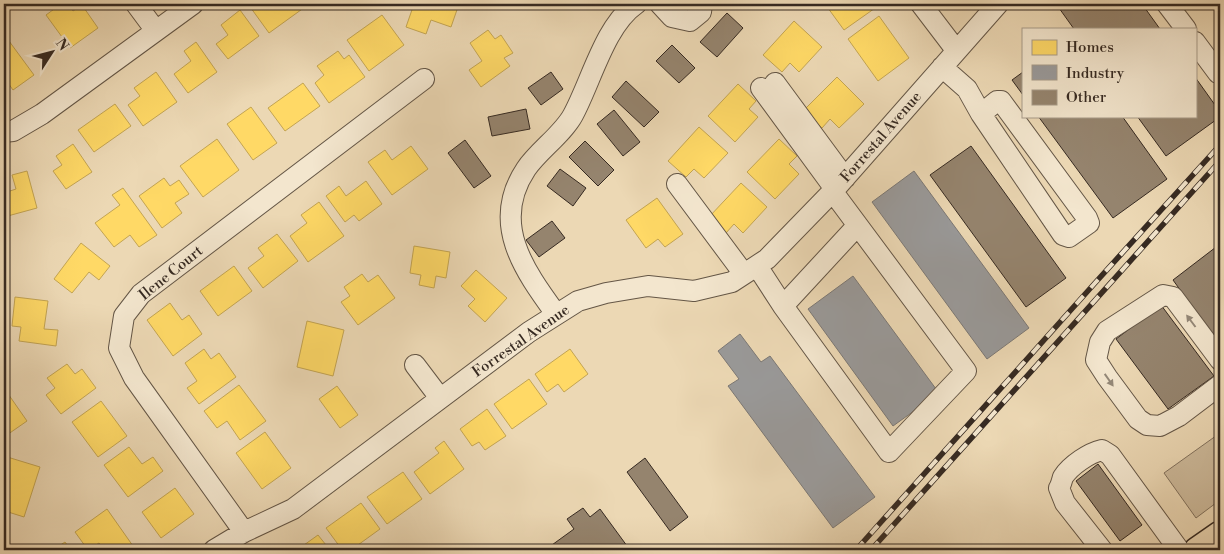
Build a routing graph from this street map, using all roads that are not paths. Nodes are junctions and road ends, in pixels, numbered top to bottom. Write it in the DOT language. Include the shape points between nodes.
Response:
graph roads {
  1 [pos="136,4"];
  2 [pos="193,4"];
  3 [pos="636,4"];
  4 [pos="660,4"];
  5 [pos="702,4"];
  6 [pos="921,4"];
  7 [pos="998,4"];
  8 [pos="1167,4"];
  9 [pos="1185,28"];
  10 [pos="156,31"];
  11 [pos="1196,43"];
  12 [pos="956,50"];
  13 [pos="942,67"];
  14 [pos="1218,73"];
  15 [pos="424,79"];
  16 [pos="767,84"];
  17 [pos="981,114"];
  18 [pos="4,132"];
  19 [pos="677,184"];
  20 [pos="837,186"];
  21 [pos="858,226"];
  22 [pos="750,270"];
  23 [pos="783,306"];
  24 [pos="556,314"];
  25 [pos="1220,360"];
  26 [pos="415,365"];
  27 [pos="1220,386"];
  28 [pos="440,398"];
  29 [pos="244,532"];
  30 [pos="1220,534"];
  31 [pos="214,550"];
  32 [pos="1102,550"];
  33 [pos="1179,550"];
  34 [pos="1198,550"];
  1 -- 10 [label="street"];
  2 -- 10 [label="street"];
  3 -- 24 [label="street" via="626,11 609,37 572,117 526,170 512,200 510,225 518,254"];
  4 -- 5 [label="street" via="672,17 690,21 701,12"];
  6 -- 12 [label="street"];
  7 -- 12 [label="street, Forrestal Avenue"];
  8 -- 9 [label="street"];
  10 -- 18 [label="street" via="42,114 13,131"];
  11 -- 14 [label="street"];
  12 -- 13 [label="street, Forrestal Avenue"];
  13 -- 17 [label="street" via="967,90"];
  13 -- 20 [label="street, Forrestal Avenue"];
  15 -- 29 [label="street, Ilene Court" via="141,294 124,316 119,348 134,378"];
  16 -- 20 [label="street"];
  17 -- 17 [label="street" via="1063,236 1068,238 1089,224 1001,101"];
  19 -- 22 [label="street"];
  20 -- 21 [label="street"];
  20 -- 22 [label="street, Forrestal Avenue" via="767,259"];
  21 -- 23 [label="street"];
  21 -- 23 [label="street" via="966,371 890,452"];
  22 -- 23 [label="street"];
  22 -- 24 [label="street, Forrestal Avenue" via="732,282 694,291 648,286 606,293 578,301"];
  24 -- 28 [label="street, Forrestal Avenue"];
  25 -- 27 [label="street, one-way" via="1172,297 1163,295 1108,331 1100,342 1096,360 1138,419 1147,425 1160,426 1179,416"];
  26 -- 28 [label="street"];
  28 -- 29 [label="street, Forrestal Avenue" via="293,509"];
  29 -- 31 [label="street, Forrestal Avenue"];
  30 -- 34 [label="main road"];
  32 -- 33 [label="street" via="1065,503 1060,488 1064,477 1077,464 1093,452 1102,450 1110,455"];
}
